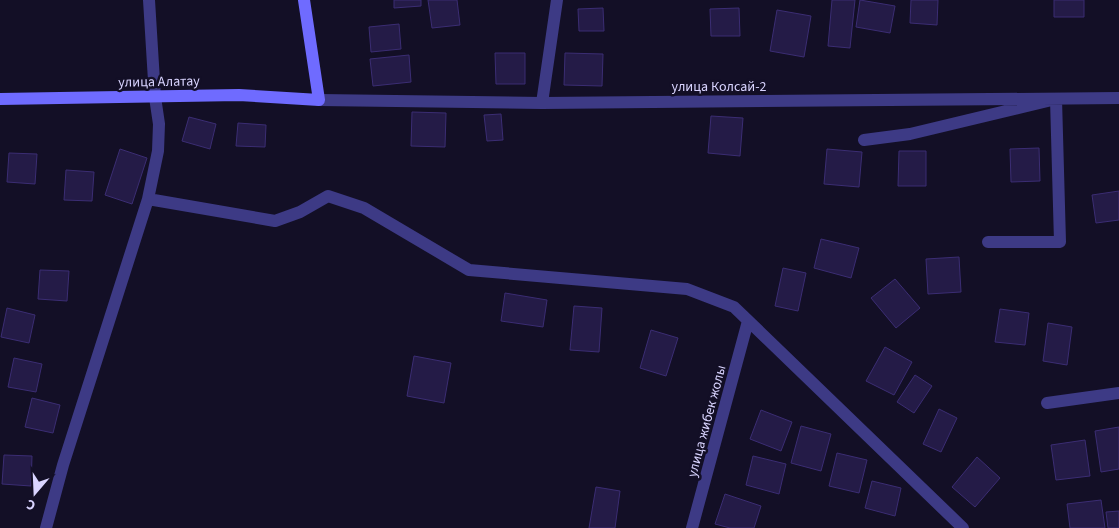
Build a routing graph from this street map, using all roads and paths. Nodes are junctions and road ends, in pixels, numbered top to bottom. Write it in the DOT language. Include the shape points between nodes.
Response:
graph roads {
  1 [pos="149,0"];
  2 [pos="304,0"];
  3 [pos="558,0"];
  4 [pos="155,97"];
  5 [pos="1119,98"];
  6 [pos="0,99"];
  7 [pos="1056,99"];
  8 [pos="319,100"];
  9 [pos="542,103"];
  10 [pos="864,140"];
  11 [pos="148,199"];
  12 [pos="988,242"];
  13 [pos="748,321"];
  14 [pos="1119,393"];
  15 [pos="1047,403"];
  16 [pos="46,528"];
  17 [pos="692,528"];
  18 [pos="963,528"];
  1 -- 4 [label="street"];
  2 -- 8 [label="street"];
  3 -- 9 [label="street"];
  4 -- 6 [label="street, улица Алатау"];
  4 -- 8 [label="street, улица Алатау" via="239,95"];
  4 -- 11 [label="street" via="158,151"];
  5 -- 7 [label="street, улица Колсай-2"];
  7 -- 9 [label="street, улица Колсай-2"];
  7 -- 10 [label="street" via="910,134"];
  7 -- 12 [label="street" via="1060,242"];
  8 -- 9 [label="street, улица Колсай-2"];
  11 -- 13 [label="street" via="275,220 300,212 328,196 364,208 469,270 687,289 734,308"];
  11 -- 16 [label="street"];
  13 -- 17 [label="street, улица жибек жолы"];
  13 -- 18 [label="street"];
  14 -- 15 [label="street"];
}
